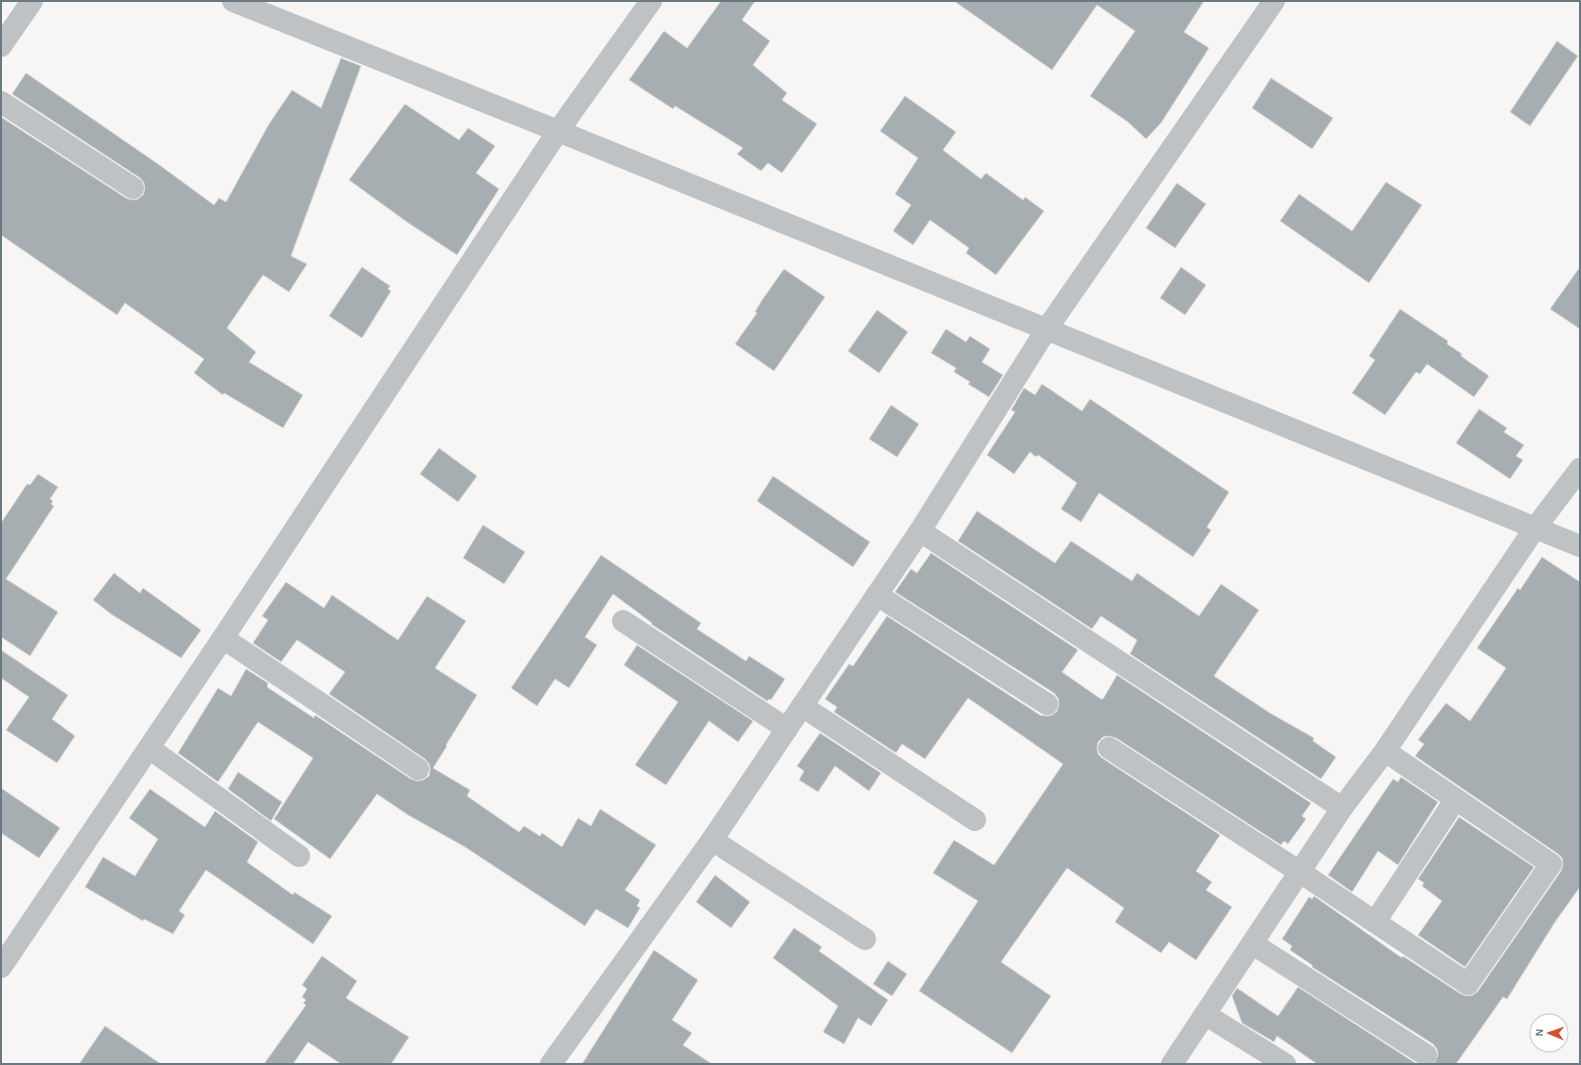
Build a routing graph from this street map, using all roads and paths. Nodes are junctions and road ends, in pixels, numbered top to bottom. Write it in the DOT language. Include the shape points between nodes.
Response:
graph roads {
  1 [pos="32,1"];
  2 [pos="233,1"];
  3 [pos="651,1"];
  4 [pos="1274,1"];
  5 [pos="1,46"];
  6 [pos="1,102"];
  7 [pos="558,131"];
  8 [pos="133,188"];
  9 [pos="1046,330"];
  10 [pos="1580,469"];
  11 [pos="1535,528"];
  12 [pos="920,531"];
  13 [pos="1580,546"];
  14 [pos="877,595"];
  15 [pos="623,621"];
  16 [pos="223,638"];
  17 [pos="1047,704"];
  18 [pos="802,706"];
  19 [pos="787,729"];
  20 [pos="149,748"];
  21 [pos="1109,748"];
  22 [pos="1384,751"];
  23 [pos="418,769"];
  24 [pos="1455,800"];
  25 [pos="1342,808"];
  26 [pos="975,820"];
  27 [pos="712,840"];
  28 [pos="299,856"];
  29 [pos="1300,872"];
  30 [pos="1375,922"];
  31 [pos="865,939"];
  32 [pos="1253,944"];
  33 [pos="1,967"];
  34 [pos="1206,1015"];
  35 [pos="1426,1056"];
  36 [pos="551,1064"];
  37 [pos="1172,1064"];
  38 [pos="1285,1064"];
  1 -- 5 [label="street"];
  2 -- 7 [label="street"];
  3 -- 7 [label="street"];
  4 -- 9 [label="street"];
  6 -- 8 [label="street"];
  7 -- 9 [label="street"];
  7 -- 16 [label="street"];
  9 -- 11 [label="street"];
  9 -- 12 [label="street"];
  10 -- 11 [label="street"];
  11 -- 13 [label="street"];
  11 -- 22 [label="street"];
  12 -- 14 [label="street"];
  12 -- 25 [label="street"];
  14 -- 17 [label="street"];
  14 -- 18 [label="street"];
  15 -- 19 [label="street"];
  16 -- 20 [label="street"];
  16 -- 23 [label="street"];
  18 -- 19 [label="street"];
  18 -- 26 [label="street"];
  19 -- 27 [label="street"];
  20 -- 28 [label="street"];
  20 -- 33 [label="street"];
  21 -- 29 [label="street"];
  22 -- 24 [label="street"];
  22 -- 25 [label="street"];
  24 -- 30 [label="street"];
  24 -- 30 [label="street" via="1551,864 1468,984"];
  25 -- 29 [label="street"];
  27 -- 31 [label="street"];
  27 -- 36 [label="street"];
  29 -- 30 [label="street"];
  29 -- 32 [label="street"];
  32 -- 34 [label="street"];
  32 -- 35 [label="street"];
  34 -- 37 [label="street"];
  34 -- 38 [label="street"];
}
